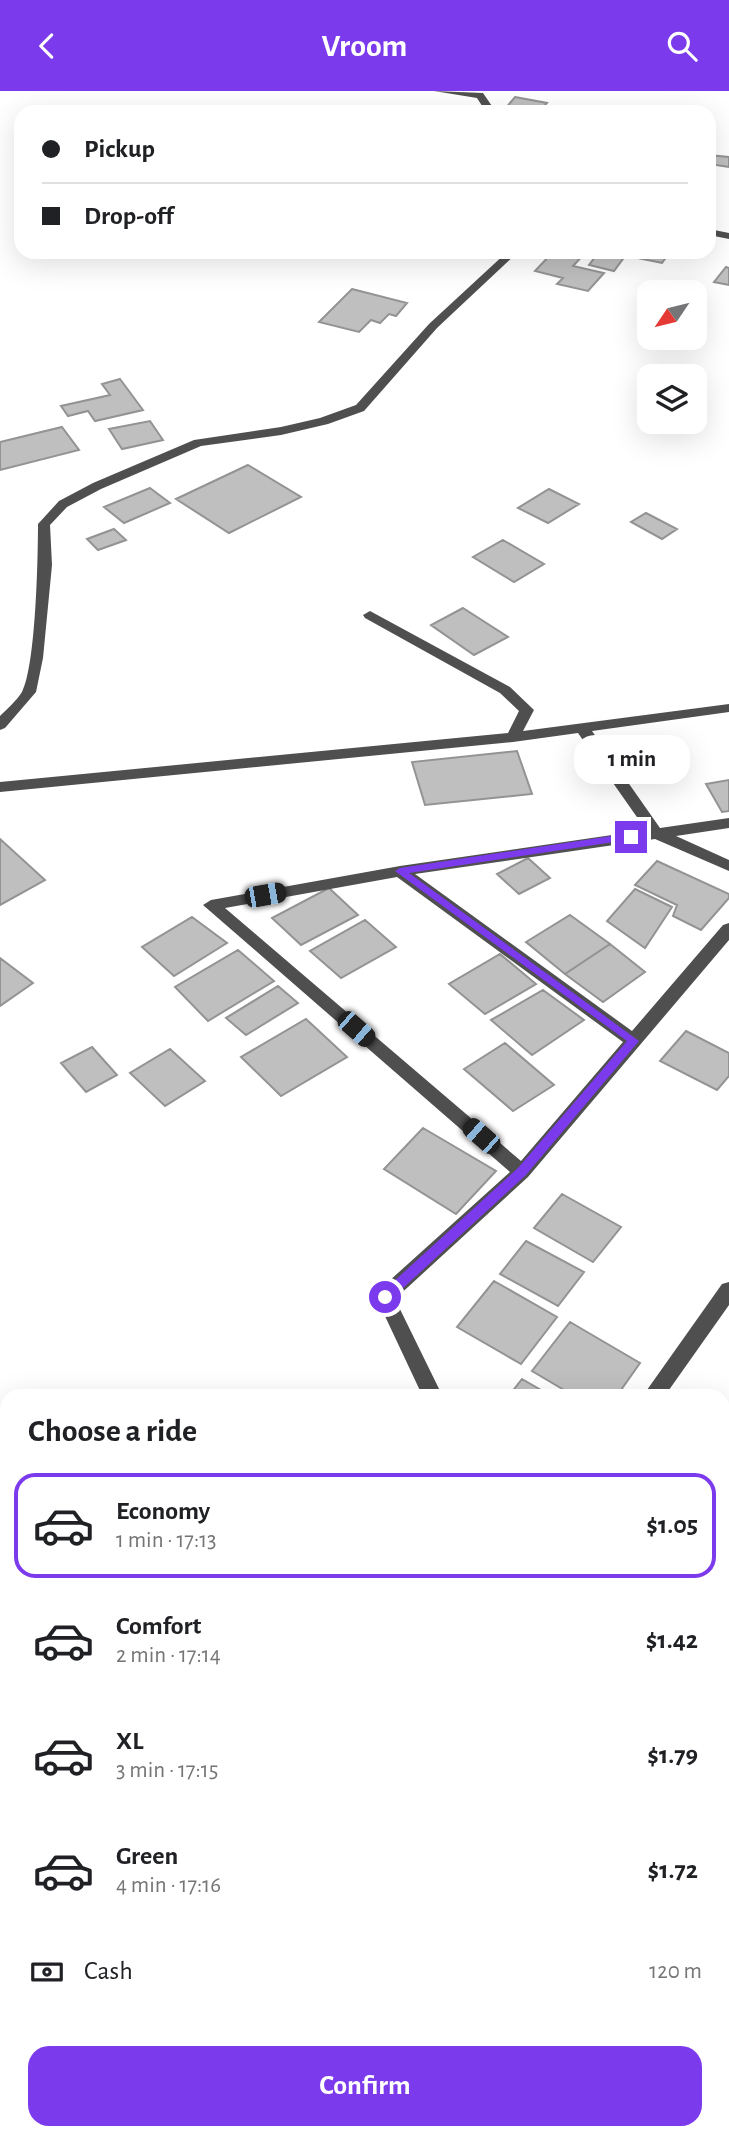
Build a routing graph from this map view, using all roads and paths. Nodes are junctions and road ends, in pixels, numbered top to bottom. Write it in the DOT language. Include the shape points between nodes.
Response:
graph roads {
  1 [pos="439,91"];
  2 [pos="486,105"];
  3 [pos="505,259"];
  4 [pos="370,615"];
  5 [pos="729,708"];
  6 [pos="0,725"];
  7 [pos="582,728"];
  8 [pos="513,737"];
  9 [pos="0,787"];
  10 [pos="729,823"];
  11 [pos="656,833"];
  12 [pos="729,866"];
  13 [pos="400,871"];
  14 [pos="729,929"];
  15 [pos="634,1041"];
  16 [pos="522,1171"];
  17 [pos="729,1290"];
  18 [pos="429,1389"];
  19 [pos="658,1389"];
  1 -- 2 [label="street" via="480,95"];
  3 -- 6 [label="street" via="433,326 360,408 292,428 198,443 62,504 44,524 45,565 29,692"];
  4 -- 8 [label="street" via="505,690 527,711"];
  5 -- 7 [label="street"];
  7 -- 8 [label="street"];
  7 -- 11 [label="street"];
  8 -- 9 [label="street"];
  10 -- 11 [label="street"];
  11 -- 12 [label="street"];
  11 -- 13 [label="street"];
  13 -- 15 [label="street"];
  13 -- 16 [label="street" via="211,905"];
  14 -- 15 [label="street"];
  15 -- 16 [label="street"];
  16 -- 18 [label="street" via="385,1297"];
  17 -- 19 [label="street"];
}
